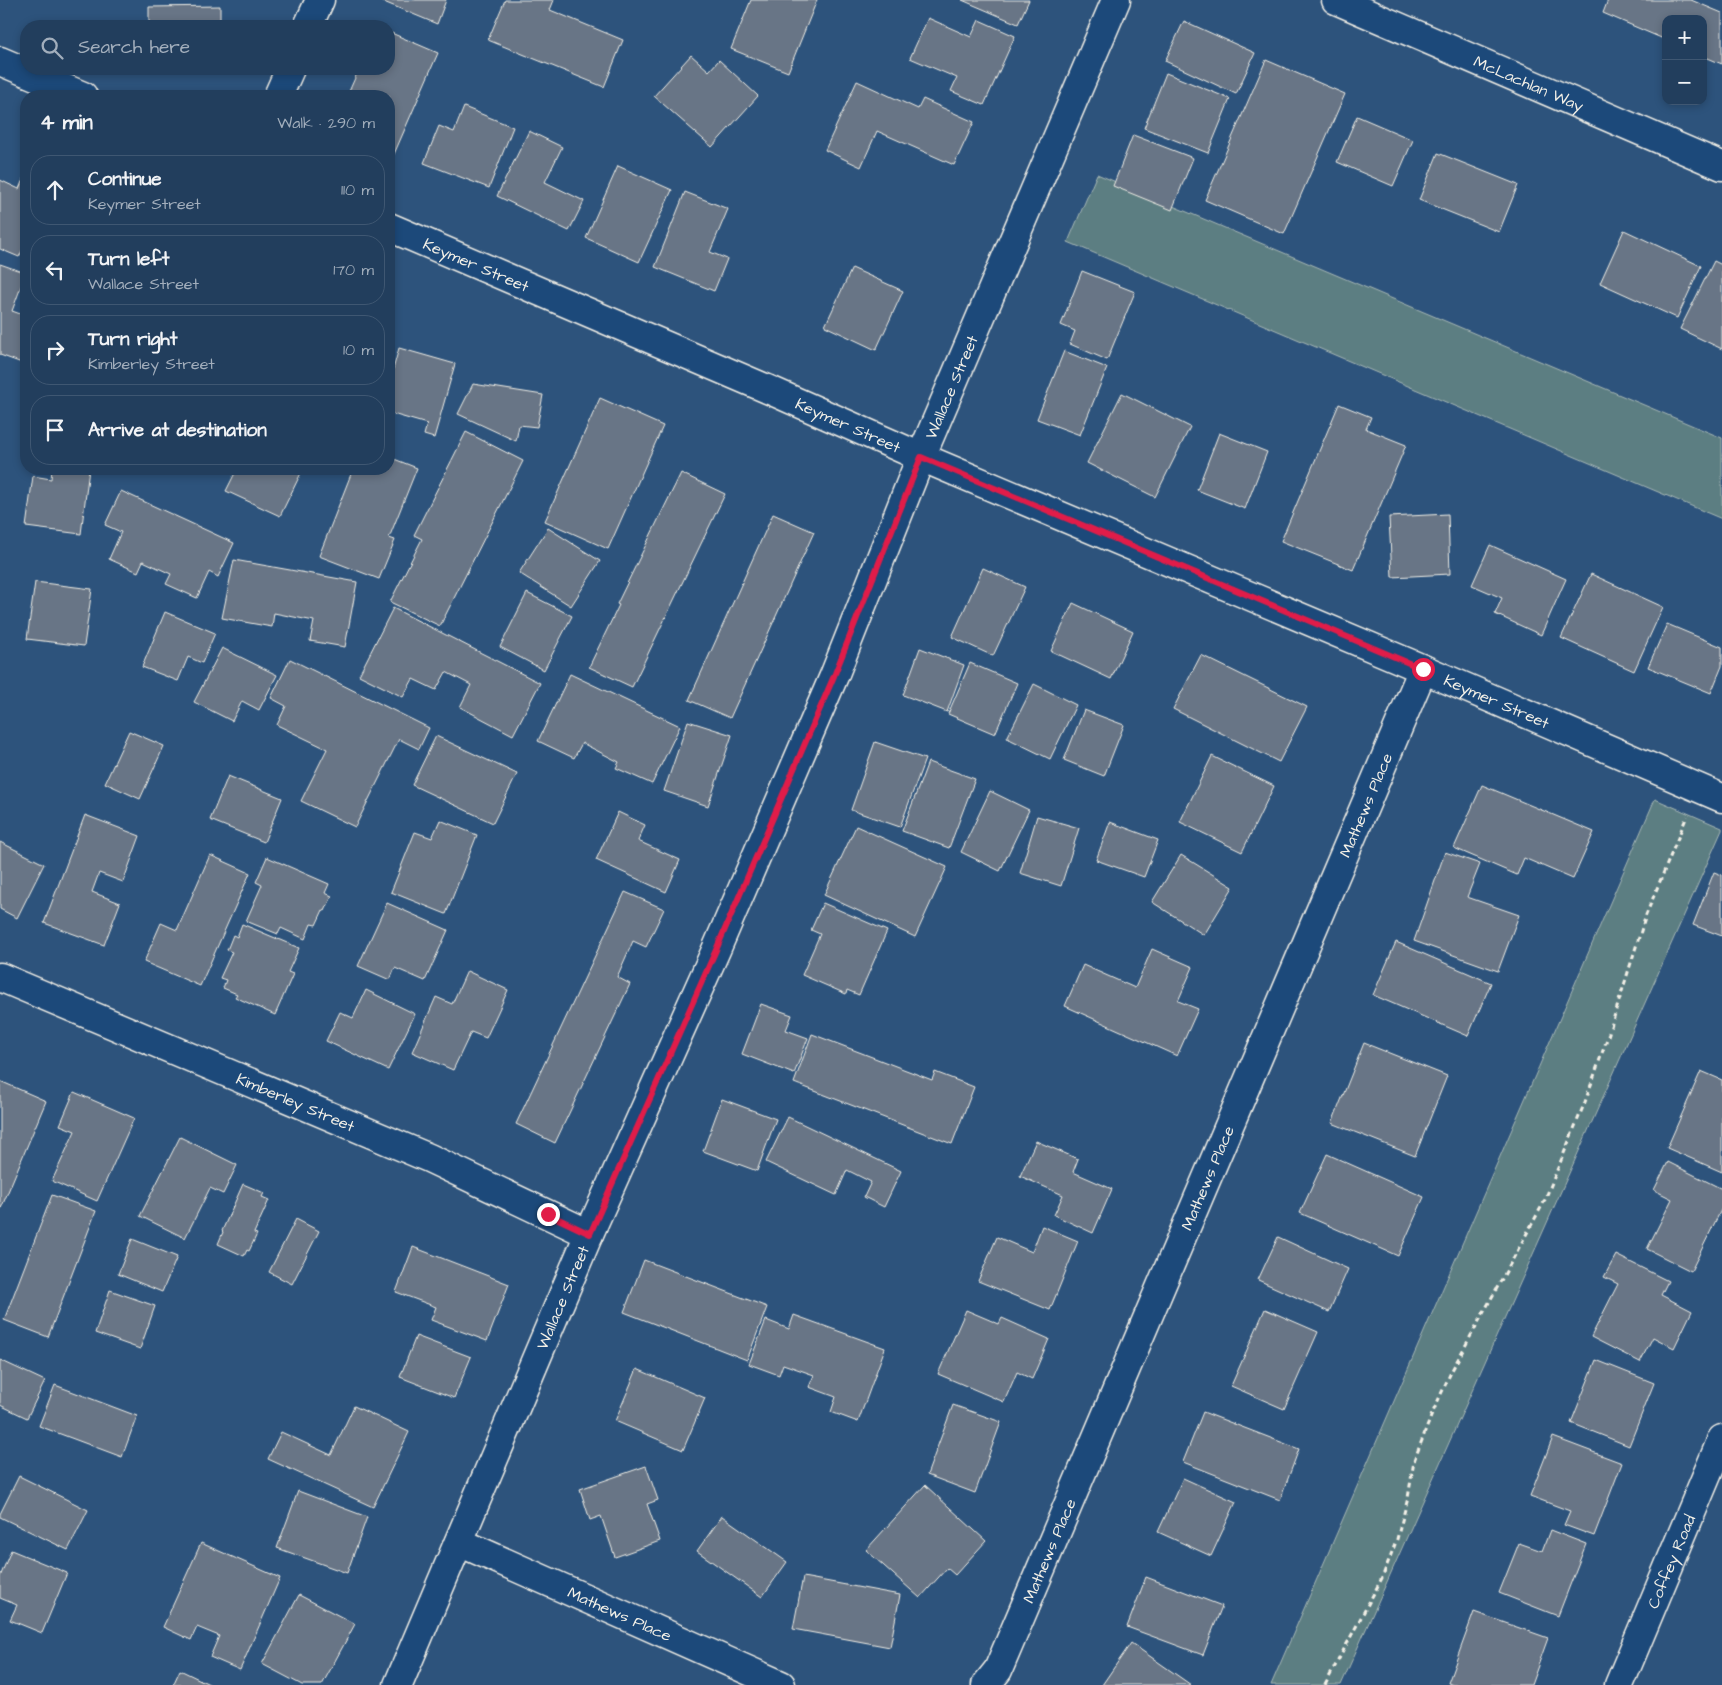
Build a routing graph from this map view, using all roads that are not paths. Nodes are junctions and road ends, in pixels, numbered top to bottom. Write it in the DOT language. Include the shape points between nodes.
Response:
graph roads {
  1 [pos="320,0"];
  2 [pos="1116,0"];
  3 [pos="1336,0"];
  4 [pos="311,20"];
  5 [pos="0,61"];
  6 [pos="20,69"];
  7 [pos="33,75"];
  8 [pos="287,75"];
  9 [pos="69,90"];
  10 [pos="281,90"];
  11 [pos="1722,166"];
  12 [pos="395,230"];
  13 [pos="921,457"];
  14 [pos="1423,669"];
  15 [pos="1710,793"];
  16 [pos="0,976"];
  17 [pos="590,1234"];
  18 [pos="1722,1439"];
  19 [pos="458,1542"];
  20 [pos="398,1685"];
  21 [pos="781,1685"];
  22 [pos="986,1685"];
  23 [pos="1619,1685"];
  1 -- 4 [label="street"];
  2 -- 13 [label="street, Wallace Street"];
  3 -- 11 [label="street, McLachlan Way"];
  5 -- 6 [label="street"];
  7 -- 9 [label="street"];
  8 -- 10 [label="street"];
  12 -- 13 [label="street, Keymer Street"];
  13 -- 14 [label="street, Keymer Street"];
  13 -- 17 [label="street, Wallace Street" via="834,676"];
  14 -- 15 [label="street, Keymer Street"];
  14 -- 22 [label="street, Mathews Place" via="998,1670"];
  16 -- 17 [label="street, Kimberley Street" via="429,1158"];
  17 -- 19 [label="street, Wallace Street"];
  18 -- 23 [label="street, Coffey Road"];
  19 -- 20 [label="street, Wallace Street"];
  19 -- 21 [label="street, Mathews Place"];
}
